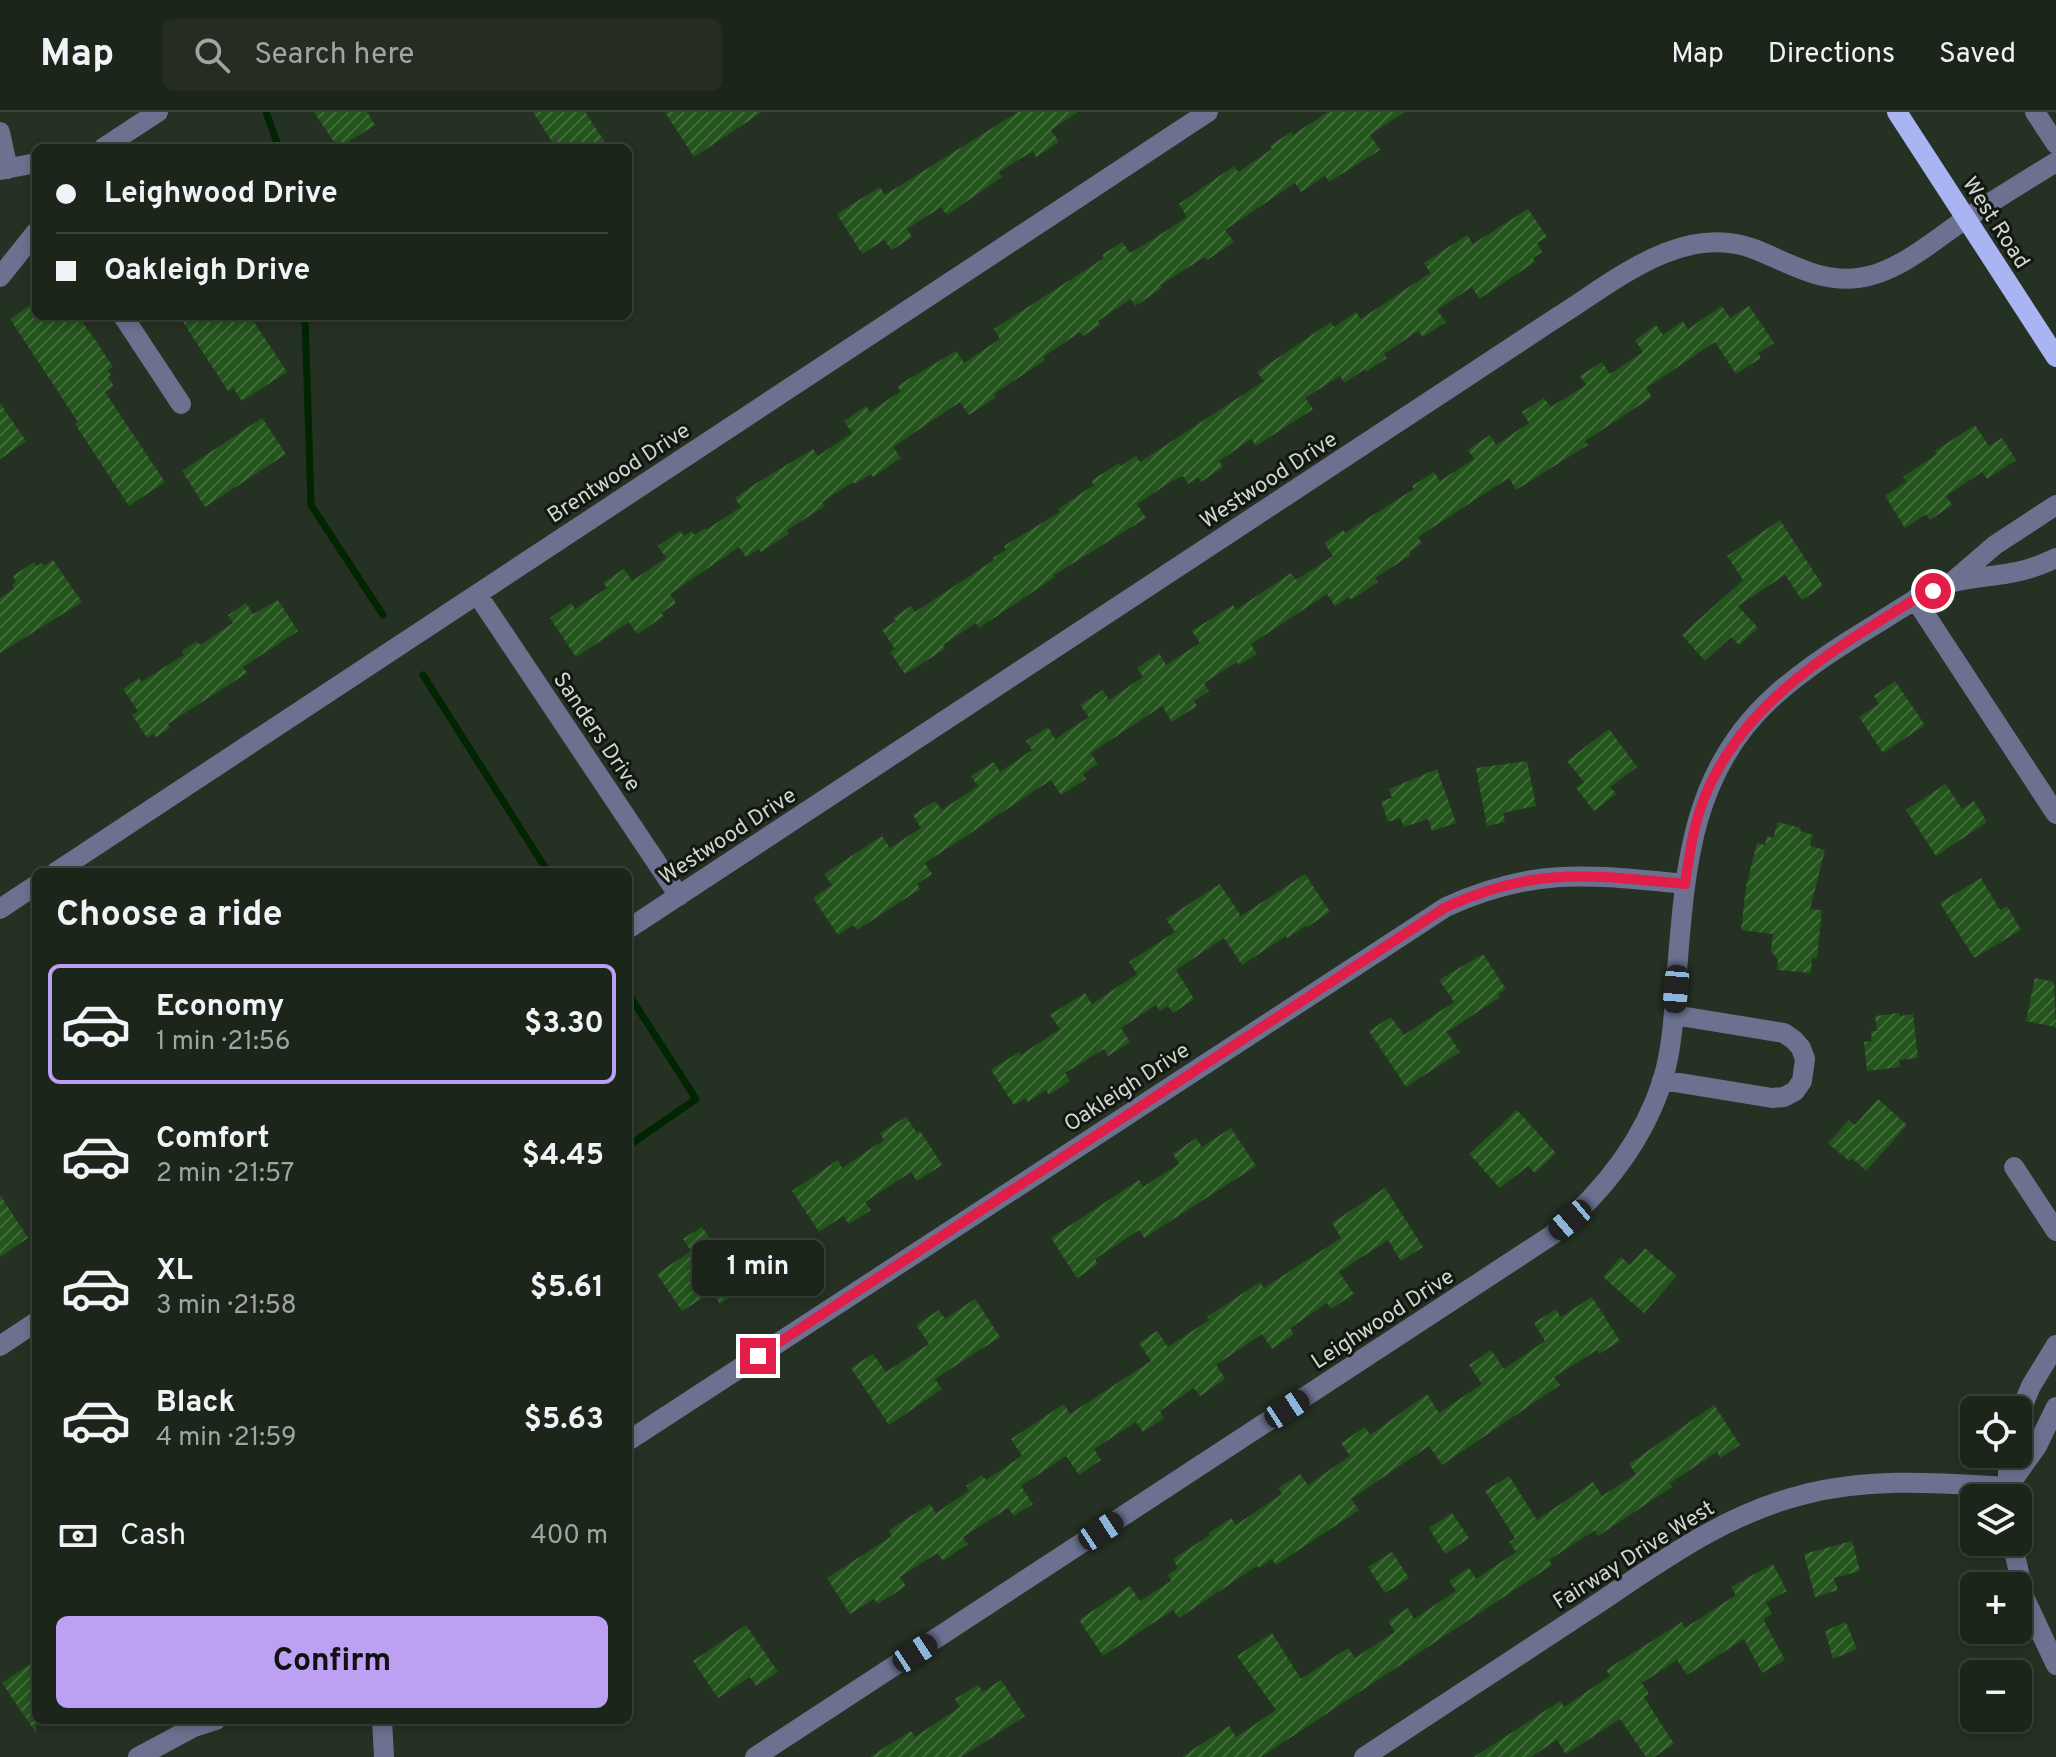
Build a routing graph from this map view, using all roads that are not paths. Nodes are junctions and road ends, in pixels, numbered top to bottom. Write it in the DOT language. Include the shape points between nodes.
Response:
graph roads {
  1 [pos="158,112"];
  2 [pos="1208,112"];
  3 [pos="1897,112"];
  4 [pos="2035,112"];
  5 [pos="0,132"];
  6 [pos="109,144"];
  7 [pos="2056,144"];
  8 [pos="2056,162"];
  9 [pos="32,164"];
  10 [pos="4,170"];
  11 [pos="1966,219"];
  12 [pos="32,237"];
  13 [pos="0,277"];
  14 [pos="126,320"];
  15 [pos="2056,357"];
  16 [pos="181,404"];
  17 [pos="2056,505"];
  18 [pos="2056,558"];
  19 [pos="1952,582"];
  20 [pos="477,594"];
  21 [pos="1915,599"];
  22 [pos="2056,814"];
  23 [pos="62,868"];
  24 [pos="1685,884"];
  25 [pos="32,888"];
  26 [pos="679,896"];
  27 [pos="0,909"];
  28 [pos="632,926"];
  29 [pos="1674,1015"];
  30 [pos="1662,1080"];
  31 [pos="2014,1167"];
  32 [pos="2056,1231"];
  33 [pos="32,1325"];
  34 [pos="2056,1345"];
  35 [pos="0,1346"];
  36 [pos="2027,1396"];
  37 [pos="2056,1407"];
  38 [pos="632,1438"];
  39 [pos="2013,1484"];
  40 [pos="1960,1486"];
  41 [pos="2015,1556"];
  42 [pos="2056,1665"];
  43 [pos="203,1724"];
  44 [pos="382,1724"];
  45 [pos="138,1757"];
  46 [pos="384,1757"];
  47 [pos="755,1757"];
  48 [pos="1364,1757"];
  1 -- 6 [label="street"];
  2 -- 20 [label="street, Brentwood Drive"];
  3 -- 11 [label="main road, West Road"];
  4 -- 7 [label="street"];
  5 -- 10 [label="street"];
  8 -- 11 [label="street, Westwood Drive"];
  9 -- 10 [label="street"];
  11 -- 15 [label="main road, West Road"];
  11 -- 26 [label="street, Westwood Drive" via="1883,271 1859,278 1818,275 1735,243 1710,241 1666,251 1556,318"];
  12 -- 13 [label="street"];
  14 -- 16 [label="street"];
  17 -- 19 [label="street, Leighwood Drive" via="1995,545"];
  18 -- 19 [label="street, Leighwood Drive" via="2014,573"];
  19 -- 21 [label="street, Leighwood Drive"];
  20 -- 23 [label="street, Brentwood Drive"];
  20 -- 26 [label="street, Sanders Drive"];
  21 -- 22 [label="street"];
  21 -- 24 [label="street, Leighwood Drive" via="1812,666 1747,726 1703,801"];
  24 -- 29 [label="street, Leighwood Drive"];
  24 -- 38 [label="street, Oakleigh Drive" via="1549,876 1499,886 1446,907"];
  25 -- 27 [label="street"];
  26 -- 28 [label="street, Westwood Drive"];
  29 -- 30 [label="street, Leighwood Drive"];
  29 -- 30 [label="street" via="1784,1033 1801,1048 1805,1071 1795,1091 1772,1098"];
  30 -- 47 [label="street, Leighwood Drive" via="1633,1146 1612,1177 1552,1235"];
  31 -- 32 [label="street"];
  33 -- 35 [label="street"];
  34 -- 36 [label="street"];
  37 -- 39 [label="street"];
  40 -- 48 [label="street, Fairway Drive West" via="1915,1481 1862,1484 1799,1495 1748,1513 1685,1546"];
  41 -- 42 [label="street" via="2025,1599"];
  43 -- 45 [label="street"];
  44 -- 46 [label="street"];
}
